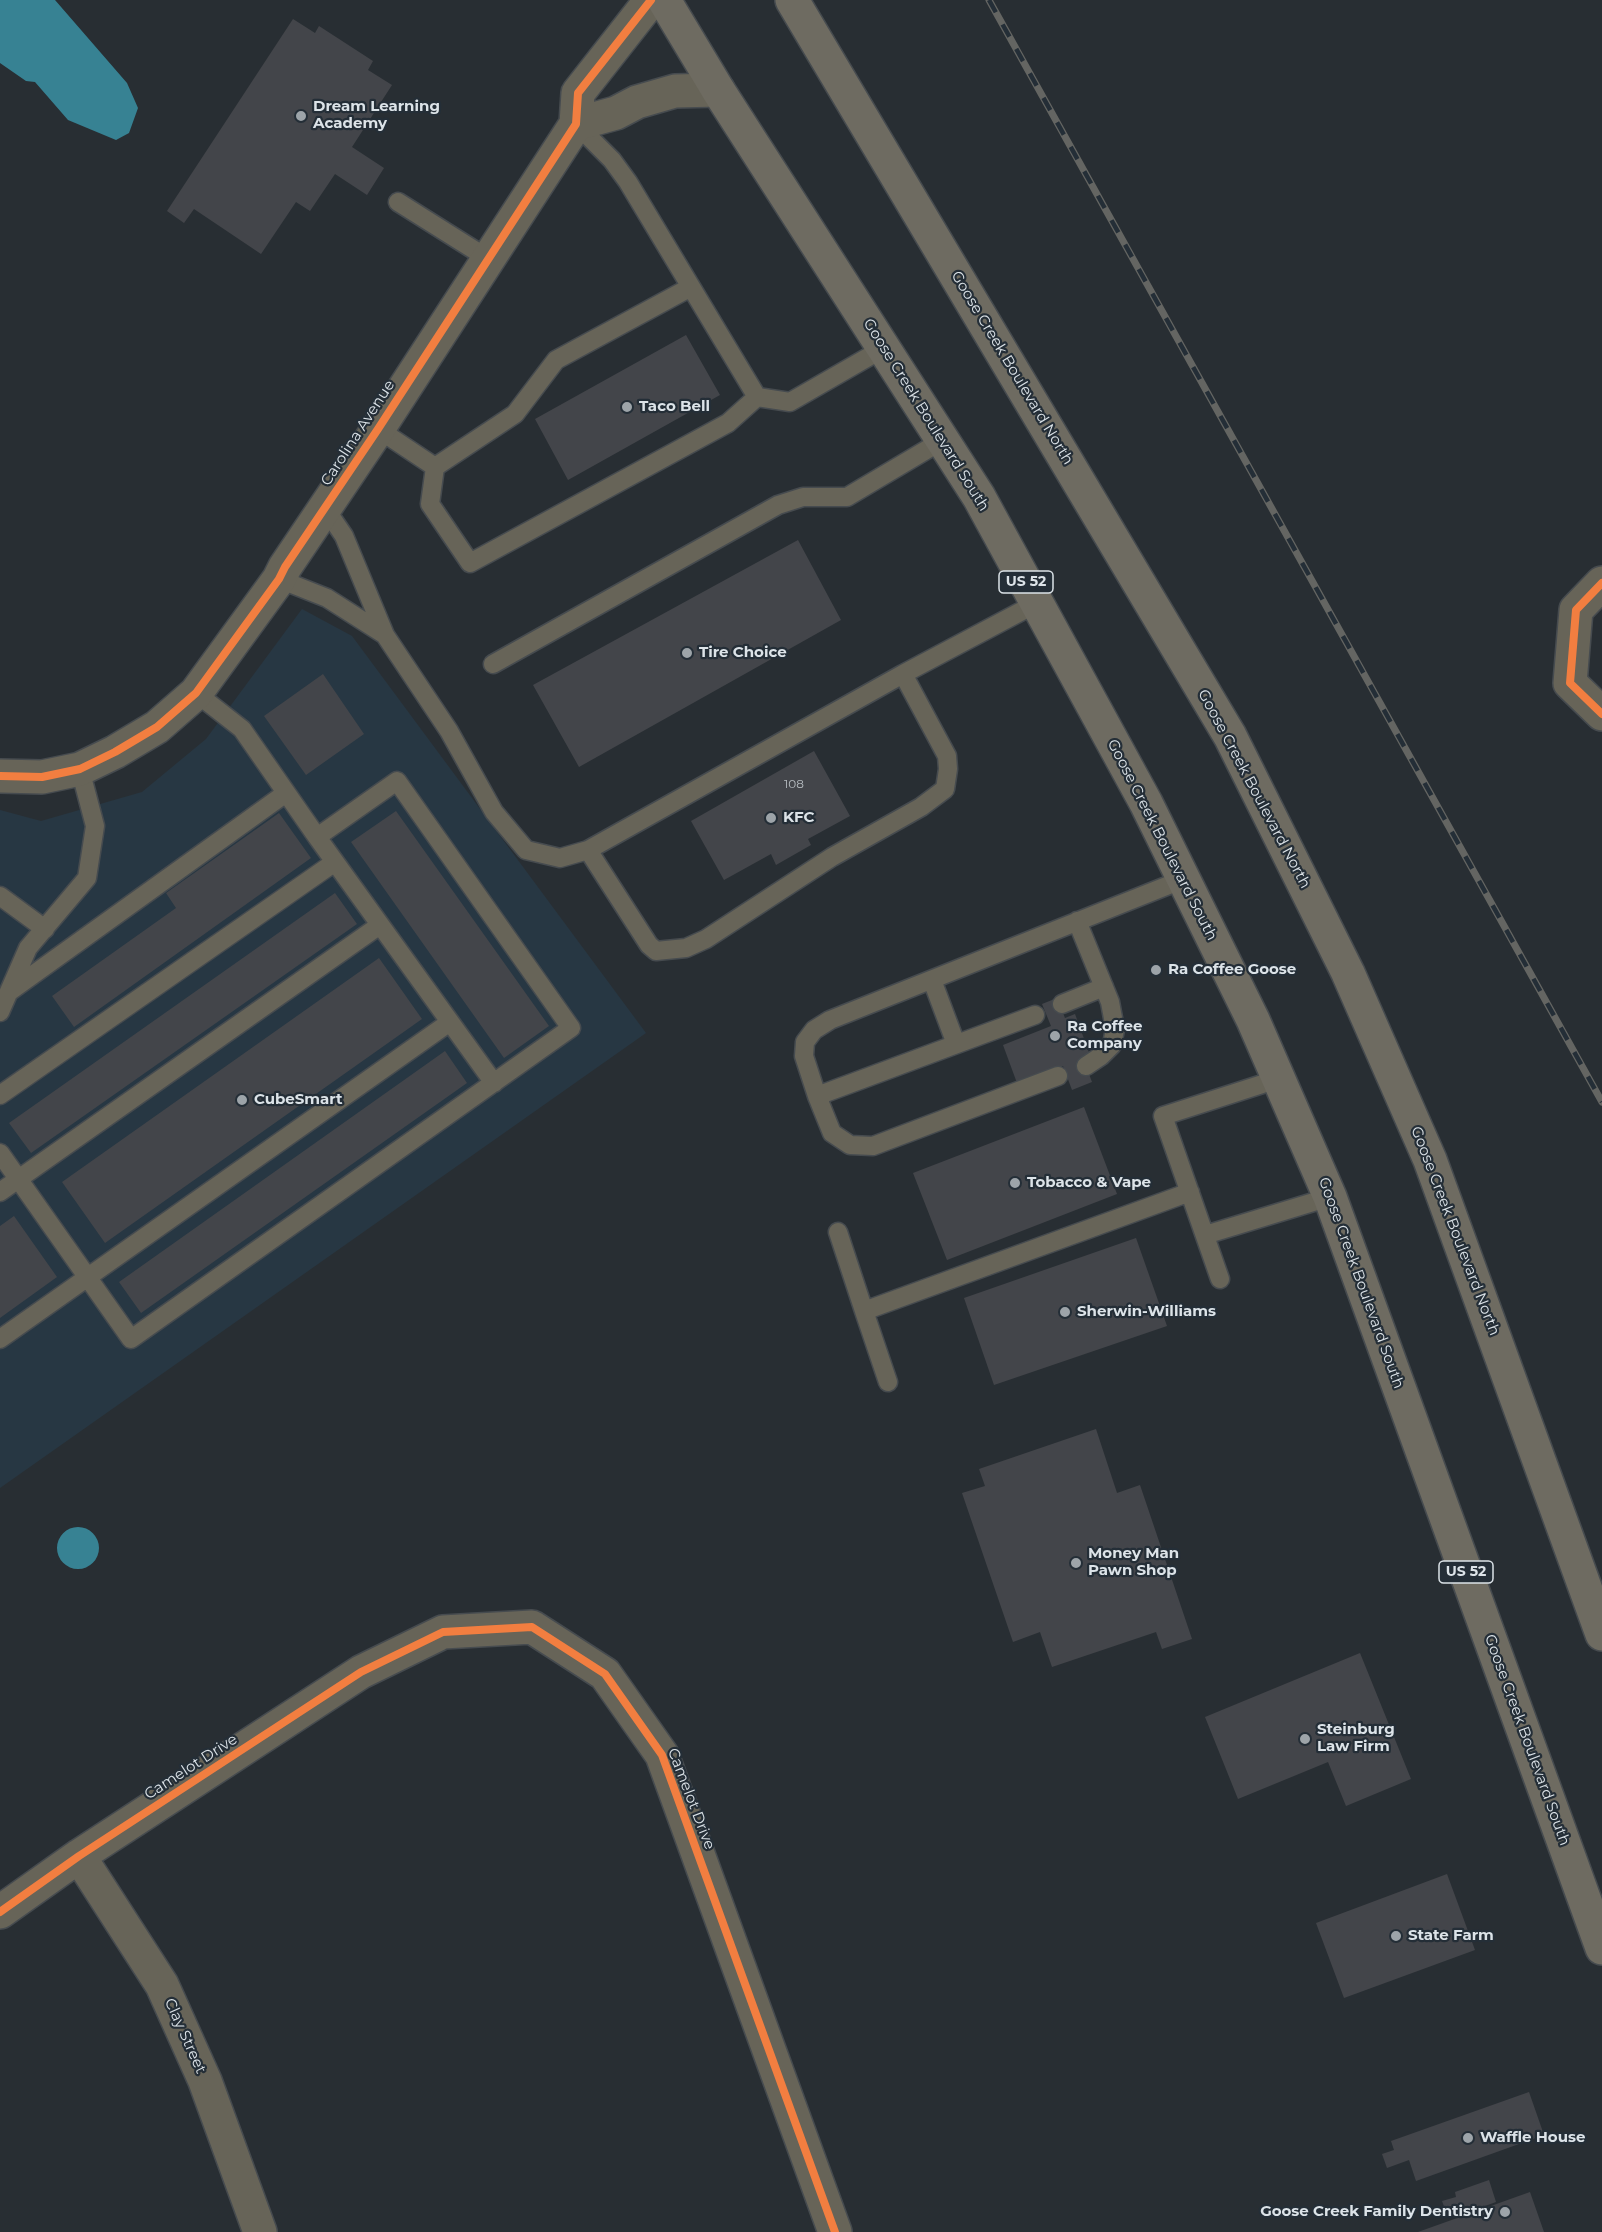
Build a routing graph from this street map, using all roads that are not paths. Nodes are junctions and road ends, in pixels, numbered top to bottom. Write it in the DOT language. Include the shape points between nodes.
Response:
graph roads {
  1 [pos="651,0"];
  2 [pos="664,0"];
  3 [pos="792,0"];
  4 [pos="718,90"];
  5 [pos="576,124"];
  6 [pos="398,202"];
  7 [pos="488,258"];
  8 [pos="691,287"];
  9 [pos="884,348"];
  10 [pos="757,397"];
  11 [pos="378,429"];
  12 [pos="943,440"];
  13 [pos="435,467"];
  14 [pos="324,508"];
  15 [pos="279,579"];
  16 [pos="1602,583"];
  17 [pos="1037,603"];
  18 [pos="385,635"];
  19 [pos="493,664"];
  20 [pos="903,674"];
  21 [pos="196,693"];
  22 [pos="1602,714"];
  23 [pos="80,769"];
  24 [pos="0,776"];
  25 [pos="286,793"];
  26 [pos="317,837"];
  27 [pos="588,850"];
  28 [pos="335,862"];
  29 [pos="1184,879"];
  30 [pos="0,896"];
  31 [pos="1077,921"];
  32 [pos="380,925"];
  33 [pos="45,929"];
  34 [pos="932,980"];
  35 [pos="1104,987"];
  36 [pos="9,992"];
  37 [pos="1062,1004"];
  38 [pos="0,1012"];
  39 [pos="1035,1015"];
  40 [pos="450,1022"];
  41 [pos="956,1044"];
  42 [pos="1086,1065"];
  43 [pos="1058,1076"];
  44 [pos="1278,1079"];
  45 [pos="494,1083"];
  46 [pos="0,1095"];
  47 [pos="817,1096"];
  48 [pos="0,1153"];
  49 [pos="18,1179"];
  50 [pos="0,1192"];
  51 [pos="1190,1192"];
  52 [pos="1330,1197"];
  53 [pos="838,1232"];
  54 [pos="1205,1235"];
  55 [pos="88,1277"];
  56 [pos="1220,1279"];
  57 [pos="864,1311"];
  58 [pos="0,1339"];
  59 [pos="888,1382"];
  60 [pos="1602,1634"];
  61 [pos="79,1856"];
  62 [pos="0,1912"];
  63 [pos="1602,1948"];
  64 [pos="260,2232"];
  65 [pos="835,2232"];
  1 -- 5 [label="street, Carolina Avenue" via="578,93"];
  2 -- 4 [label="highway, Goose Creek Boulevard South / US 52"];
  3 -- 60 [label="highway, Goose Creek Boulevard North" via="1230,736 1348,973 1430,1160"];
  4 -- 5 [label="street" via="675,91"];
  4 -- 9 [label="highway, Goose Creek Boulevard South / US 52"];
  5 -- 7 [label="street, Carolina Avenue"];
  5 -- 8 [label="lane" via="612,160"];
  6 -- 7 [label="lane"];
  7 -- 11 [label="street, Carolina Avenue"];
  8 -- 10 [label="lane"];
  8 -- 13 [label="lane" via="556,360 515,414"];
  9 -- 10 [label="lane" via="790,402"];
  9 -- 12 [label="highway, Goose Creek Boulevard South / US 52"];
  10 -- 13 [label="lane" via="728,423 470,563 430,504"];
  11 -- 13 [label="lane"];
  11 -- 14 [label="street, Carolina Avenue"];
  12 -- 17 [label="highway, Goose Creek Boulevard South / US 52"];
  12 -- 19 [label="lane" via="847,497 803,497 778,506"];
  14 -- 15 [label="street, Carolina Avenue"];
  14 -- 18 [label="lane" via="344,536"];
  15 -- 18 [label="lane" via="327,598"];
  15 -- 21 [label="street, Carolina Avenue"];
  16 -- 22 [label="street" via="1576,610 1570,683"];
  17 -- 20 [label="lane"];
  17 -- 29 [label="highway, Goose Creek Boulevard South / US 52"];
  18 -- 27 [label="lane" via="449,731 494,812 526,850 560,858"];
  20 -- 27 [label="lane"];
  20 -- 27 [label="lane" via="947,756 945,789 706,939 686,948 657,951"];
  21 -- 23 [label="street, Carolina Avenue" via="157,727"];
  21 -- 25 [label="lane" via="242,729"];
  23 -- 24 [label="street, Carolina Avenue" via="42,777"];
  23 -- 33 [label="lane" via="95,826 87,878"];
  25 -- 26 [label="lane"];
  25 -- 36 [label="lane"];
  26 -- 28 [label="lane"];
  26 -- 45 [label="lane" via="397,781 571,1028"];
  28 -- 32 [label="lane"];
  28 -- 46 [label="lane"];
  29 -- 31 [label="lane"];
  29 -- 44 [label="highway, Goose Creek Boulevard South / US 52"];
  30 -- 33 [label="lane"];
  31 -- 34 [label="lane"];
  31 -- 35 [label="lane"];
  32 -- 40 [label="lane"];
  32 -- 49 [label="lane"];
  33 -- 36 [label="lane" via="28,948"];
  34 -- 41 [label="lane"];
  34 -- 47 [label="lane" via="814,1030 806,1042 804,1056"];
  35 -- 37 [label="lane"];
  35 -- 42 [label="lane" via="1115,1029 1112,1045"];
  36 -- 38 [label="lane"];
  39 -- 41 [label="lane"];
  40 -- 45 [label="lane"];
  40 -- 55 [label="lane"];
  41 -- 47 [label="lane"];
  43 -- 47 [label="lane" via="873,1146 850,1145 832,1133"];
  44 -- 51 [label="lane" via="1163,1116"];
  44 -- 52 [label="highway, Goose Creek Boulevard South / US 52"];
  45 -- 55 [label="lane" via="131,1339"];
  48 -- 49 [label="lane"];
  49 -- 50 [label="lane"];
  49 -- 55 [label="lane"];
  51 -- 54 [label="lane"];
  51 -- 57 [label="lane"];
  52 -- 54 [label="lane"];
  52 -- 63 [label="highway, Goose Creek Boulevard South / US 52"];
  53 -- 57 [label="lane"];
  54 -- 56 [label="lane"];
  55 -- 58 [label="lane"];
  57 -- 59 [label="lane"];
  61 -- 62 [label="street, Camelot Drive"];
  61 -- 64 [label="street, Clay Street" via="162,1985 205,2080"];
  61 -- 65 [label="street, Camelot Drive" via="361,1672 443,1632 532,1627 605,1674 662,1755"];
}
